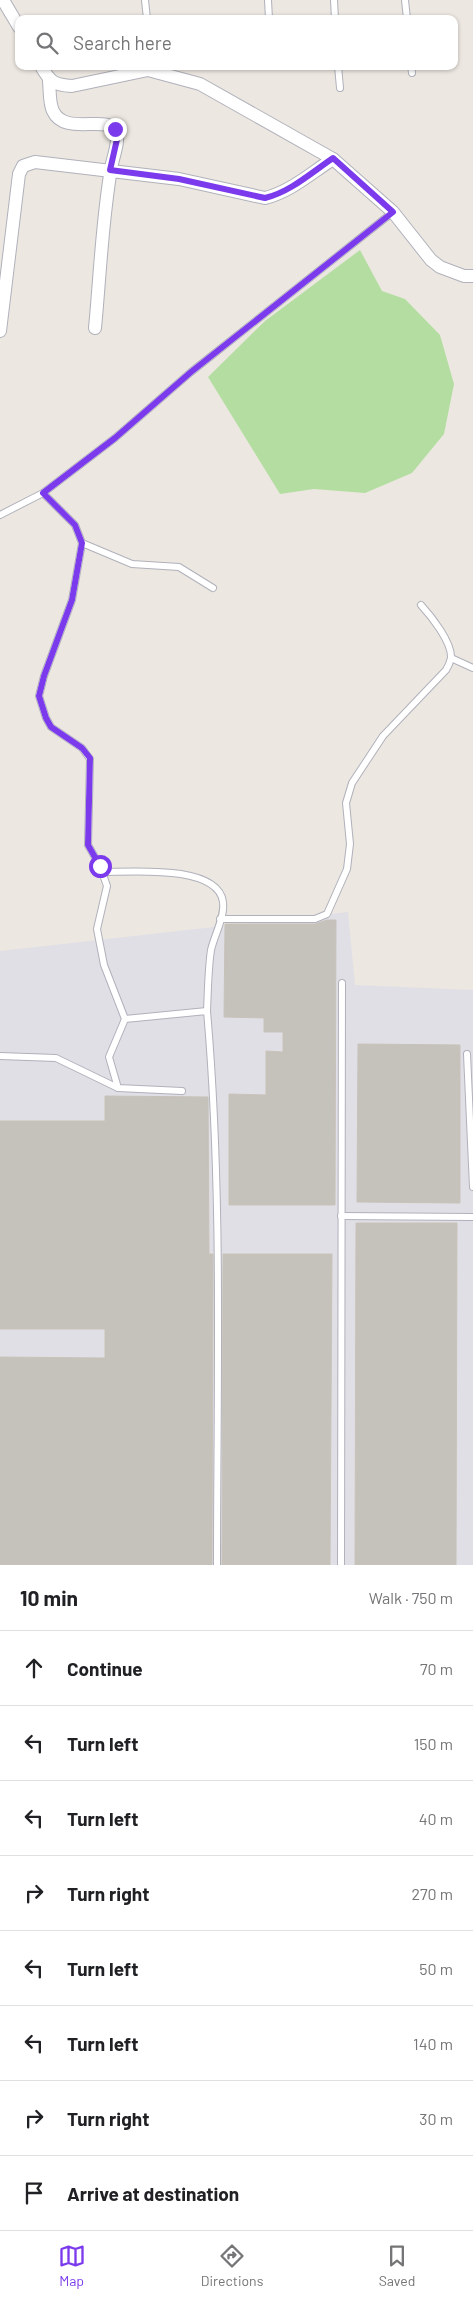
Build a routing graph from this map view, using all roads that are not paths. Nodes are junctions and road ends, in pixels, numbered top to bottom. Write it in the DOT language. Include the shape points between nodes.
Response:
graph roads {
  1 [pos="3,0"];
  2 [pos="145,0"];
  3 [pos="268,0"];
  4 [pos="334,0"];
  5 [pos="405,0"];
  6 [pos="147,15"];
  7 [pos="269,15"];
  8 [pos="335,15"];
  9 [pos="407,15"];
  10 [pos="15,21"];
  11 [pos="43,70"];
  12 [pos="338,70"];
  13 [pos="50,81"];
  14 [pos="340,88"];
  15 [pos="333,158"];
  16 [pos="110,170"];
  17 [pos="393,212"];
  18 [pos="473,276"];
  19 [pos="95,328"];
  20 [pos="0,331"];
  21 [pos="43,493"];
  22 [pos="0,515"];
  23 [pos="82,543"];
  24 [pos="213,588"];
  25 [pos="420,605"];
  26 [pos="451,658"];
  27 [pos="473,668"];
  28 [pos="102,872"];
  29 [pos="220,919"];
  30 [pos="342,984"];
  31 [pos="207,1011"];
  32 [pos="125,1019"];
  33 [pos="467,1054"];
  34 [pos="0,1056"];
  35 [pos="118,1088"];
  36 [pos="182,1091"];
  37 [pos="473,1187"];
  38 [pos="341,1216"];
  39 [pos="473,1217"];
  40 [pos="216,1565"];
  41 [pos="341,1565"];
  1 -- 10 [label="street"];
  2 -- 6 [label="lane"];
  3 -- 7 [label="lane"];
  4 -- 8 [label="lane"];
  5 -- 9 [label="lane"];
  11 -- 13 [label="street"];
  12 -- 14 [label="lane"];
  13 -- 15 [label="street" via="72,86 148,70 200,84"];
  13 -- 16 [label="street" via="53,111 62,122 108,124 115,129 118,135"];
  15 -- 16 [label="street" via="289,188 265,198 179,179"];
  15 -- 17 [label="street"];
  16 -- 19 [label="street"];
  16 -- 20 [label="street" via="35,162 23,166 18,174"];
  17 -- 18 [label="street" via="431,260 440,267"];
  17 -- 21 [label="lane"];
  21 -- 22 [label="lane"];
  21 -- 23 [label="lane" via="75,525"];
  23 -- 24 [label="lane" via="132,564 179,566"];
  23 -- 28 [label="lane" via="72,600 39,696 51,727 82,748 90,758 88,845"];
  25 -- 26 [label="lane" via="432,617 448,644"];
  26 -- 27 [label="lane"];
  26 -- 29 [label="lane" via="446,670 383,736 352,783 346,803 350,844 348,868 327,914 315,919"];
  28 -- 29 [label="lane" via="190,875 216,888 224,904"];
  28 -- 32 [label="lane" via="107,886 97,929 104,965"];
  29 -- 31 [label="lane" via="211,949"];
  30 -- 38 [label="lane"];
  31 -- 32 [label="lane"];
  31 -- 40 [label="lane" via="217,1216"];
  32 -- 35 [label="lane" via="109,1057"];
  33 -- 37 [label="lane"];
  34 -- 35 [label="lane" via="56,1058"];
  35 -- 36 [label="lane"];
  38 -- 39 [label="lane"];
  38 -- 41 [label="lane"];
}
